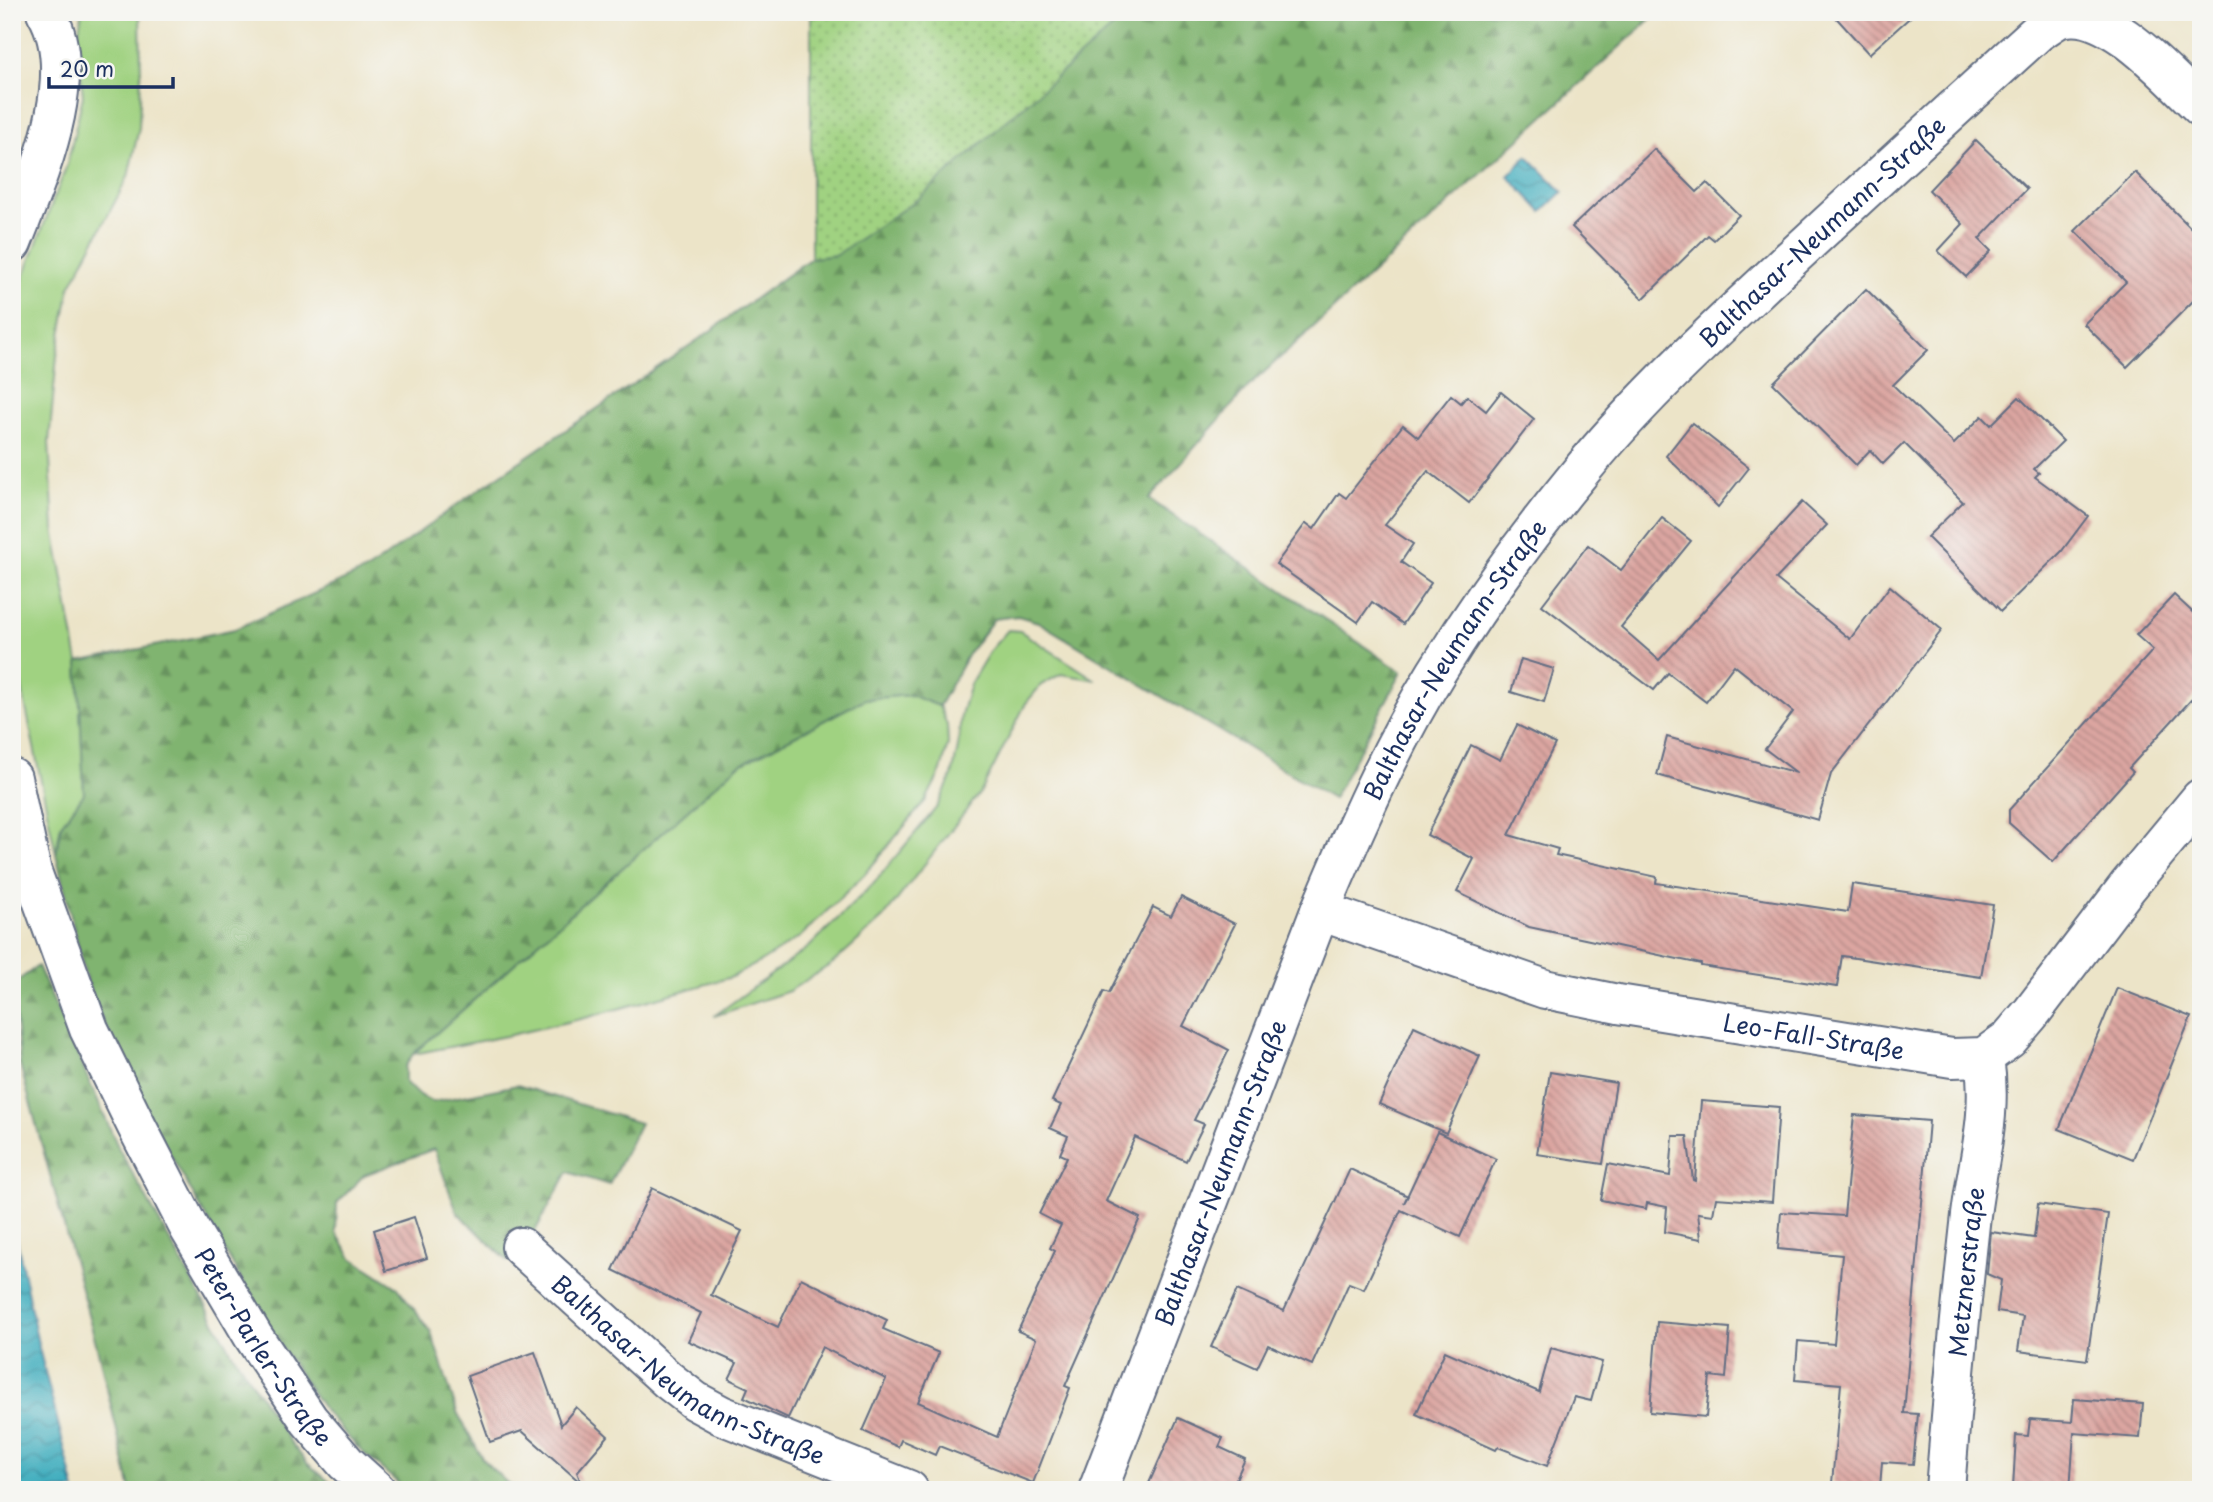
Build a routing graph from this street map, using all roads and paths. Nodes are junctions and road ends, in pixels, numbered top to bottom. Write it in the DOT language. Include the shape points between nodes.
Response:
graph roads {
  1 [pos="46,12"];
  2 [pos="2201,107"];
  3 [pos="12,243"];
  4 [pos="12,778"];
  5 [pos="2201,798"];
  6 [pos="1320,911"];
  7 [pos="1984,1057"];
  8 [pos="521,1247"];
  9 [pos="376,1490"];
  10 [pos="909,1490"];
  11 [pos="1098,1490"];
  12 [pos="1944,1490"];
  1 -- 3 [label="street" via="60,52 58,95 54,122"];
  2 -- 6 [label="street, Balthasar-Neumann-Straße" via="2124,36 2102,23 2061,18 2038,32 1885,170 1679,365 1577,475 1436,673 1357,823"];
  4 -- 9 [label="street, Peter-Parler-Straße" via="32,872 89,1029 136,1125 189,1228 253,1336 309,1420"];
  5 -- 7 [label="street" via="2032,1012 2009,1039"];
  6 -- 7 [label="street, Leo-Fall-Straße" via="1545,989 1952,1058"];
  6 -- 11 [label="street, Balthasar-Neumann-Straße"];
  7 -- 12 [label="street, Metznerstraße" via="1987,1114 1972,1210"];
  8 -- 10 [label="street, Balthasar-Neumann-Straße" via="695,1401"];
}
